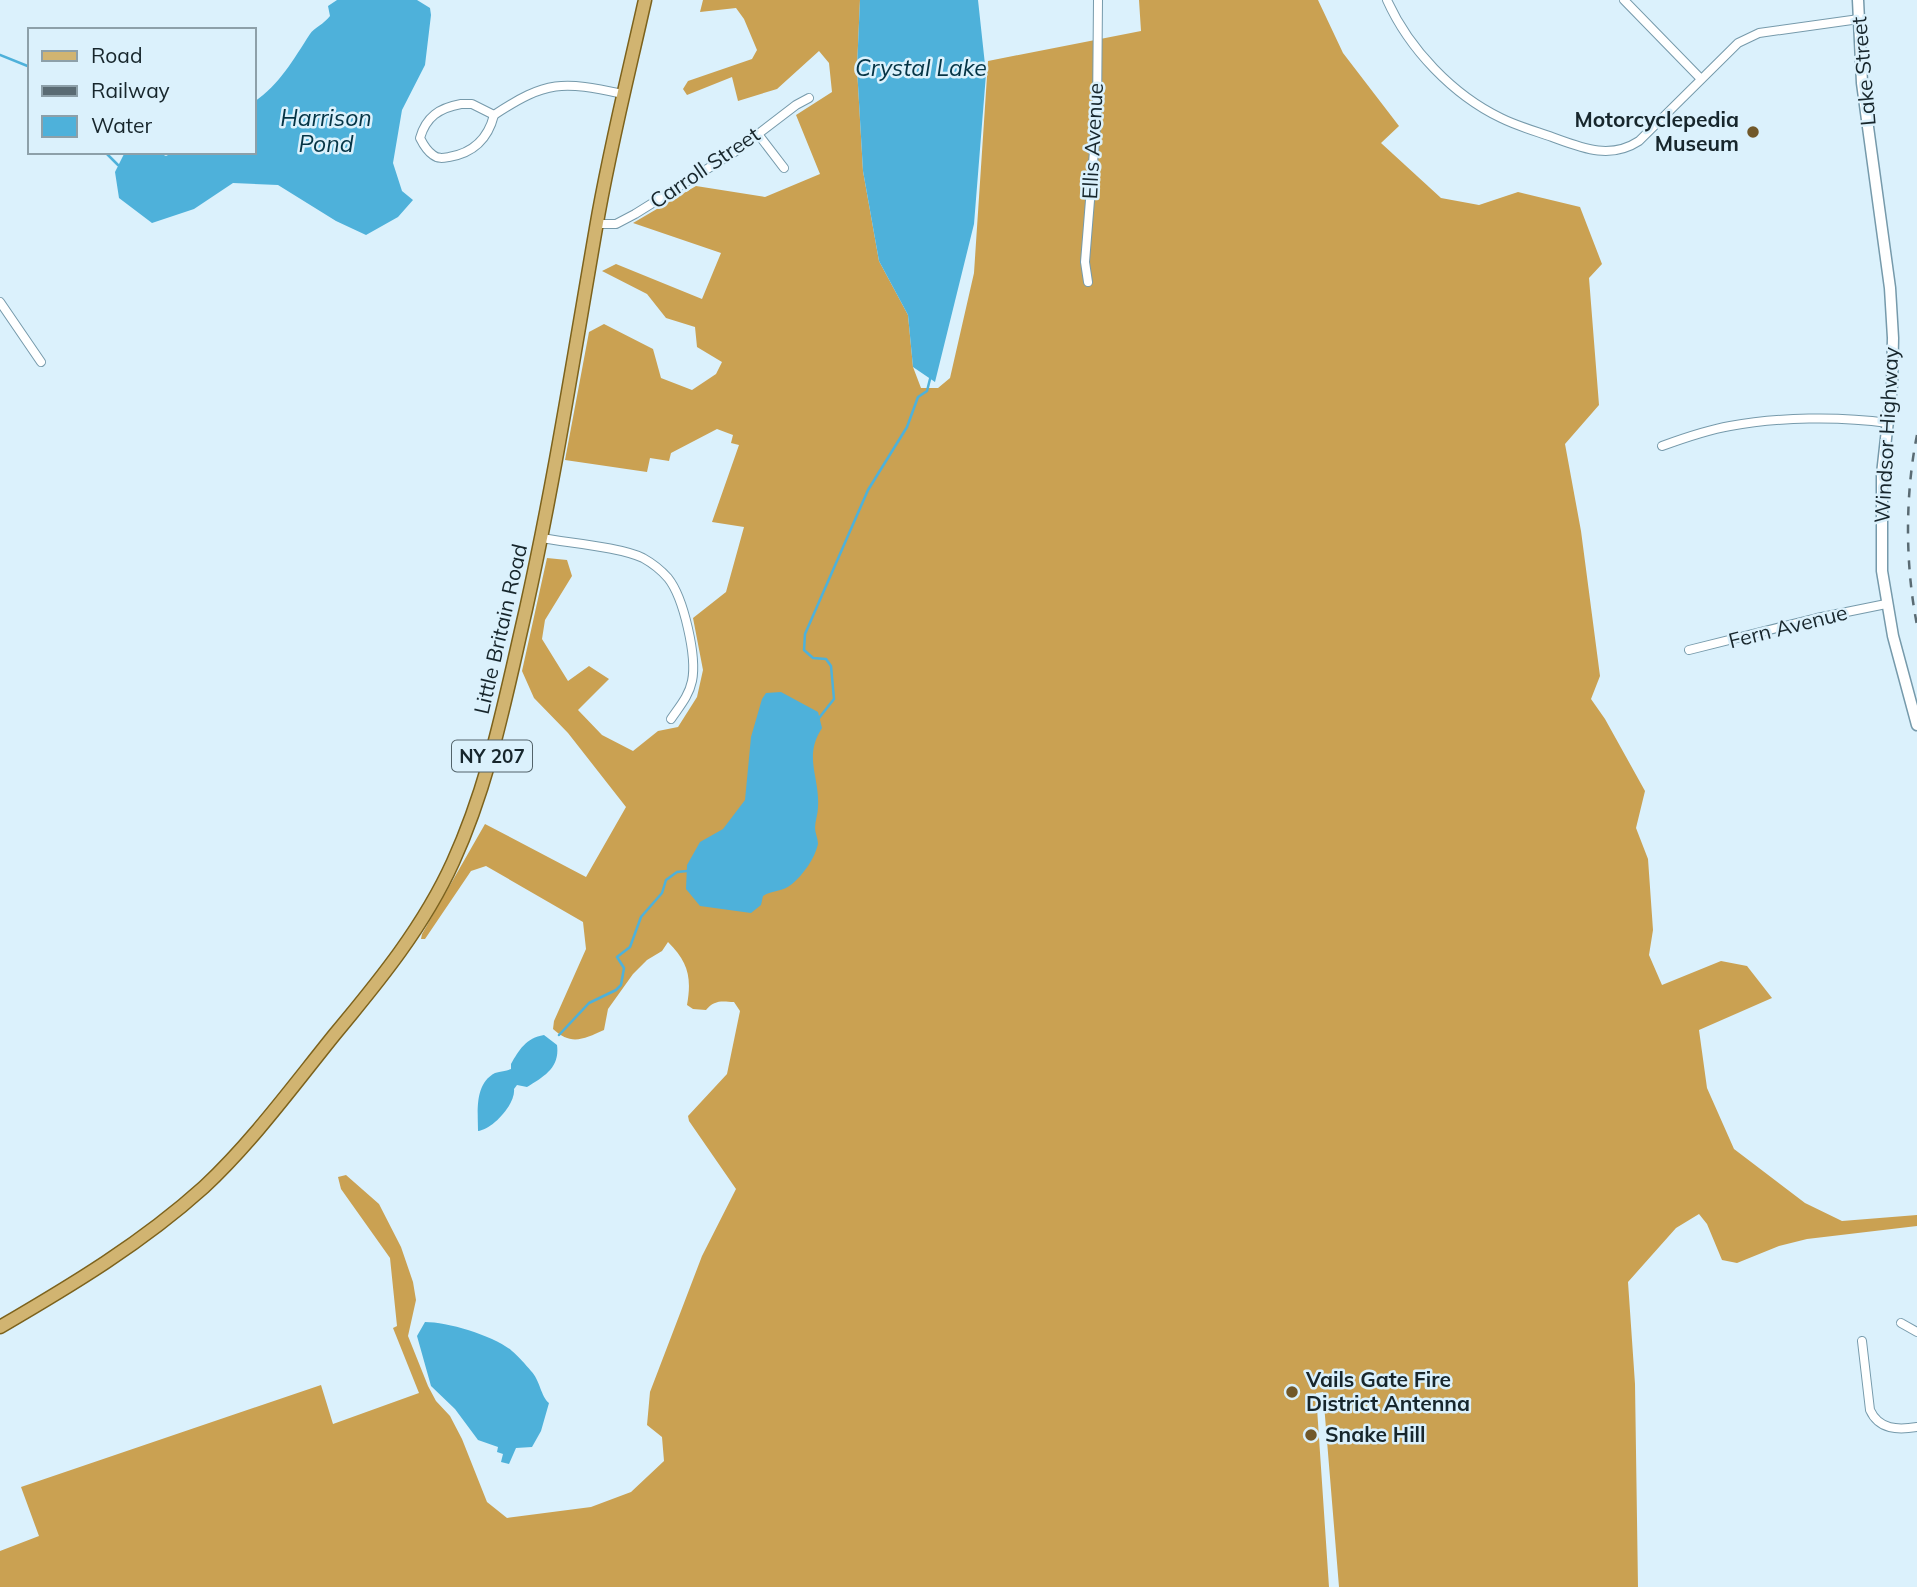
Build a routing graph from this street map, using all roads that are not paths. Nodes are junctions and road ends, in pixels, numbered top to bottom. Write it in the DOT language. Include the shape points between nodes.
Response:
graph roads {
  1 [pos="645,0"];
  2 [pos="1098,0"];
  3 [pos="1387,0"];
  4 [pos="1624,0"];
  5 [pos="1858,0"];
  6 [pos="1859,19"];
  7 [pos="1701,79"];
  8 [pos="623,94"];
  9 [pos="809,98"];
  10 [pos="494,115"];
  11 [pos="758,134"];
  12 [pos="1871,143"];
  13 [pos="784,168"];
  14 [pos="596,224"];
  15 [pos="1088,282"];
  16 [pos="0,302"];
  17 [pos="41,362"];
  18 [pos="1888,423"];
  19 [pos="1662,446"];
  20 [pos="542,538"];
  21 [pos="1886,604"];
  22 [pos="1689,650"];
  23 [pos="671,719"];
  24 [pos="1917,725"];
  25 [pos="1901,1323"];
  26 [pos="0,1328"];
  27 [pos="1917,1332"];
  28 [pos="1862,1342"];
  29 [pos="1917,1427"];
  1 -- 8 [label="main road, Little Britain Road / NY 207"];
  2 -- 15 [label="street, Ellis Avenue" via="1097,114 1085,262"];
  3 -- 7 [label="street" via="1409,39 1458,90 1502,118 1583,148 1609,152 1628,148"];
  4 -- 7 [label="street"];
  5 -- 6 [label="main road, Lake Street"];
  6 -- 7 [label="street" via="1759,33 1738,43"];
  6 -- 12 [label="main road, Lake Street"];
  8 -- 10 [label="street" via="564,85 524,95"];
  8 -- 14 [label="main road, Little Britain Road / NY 207"];
  9 -- 11 [label="street, Carroll Street"];
  10 -- 10 [label="street" via="485,137 468,152 440,158 420,138 424,124 446,107 472,104"];
  11 -- 13 [label="street"];
  11 -- 14 [label="street, Carroll Street" via="635,214 616,224"];
  12 -- 18 [label="main road, Windsor Highway" via="1890,288 1893,338"];
  14 -- 20 [label="main road, Little Britain Road / NY 207"];
  16 -- 17 [label="street"];
  18 -- 19 [label="street" via="1851,419 1753,423 1716,428"];
  18 -- 21 [label="main road, Windsor Highway" via="1881,533"];
  20 -- 23 [label="street" via="642,558 669,579 680,599 694,671 684,700"];
  20 -- 26 [label="main road, Little Britain Road / NY 207" via="488,773 452,865 408,942 276,1107 205,1185 122,1253"];
  21 -- 22 [label="street, Fern Avenue"];
  21 -- 24 [label="main road, Windsor Highway"];
  25 -- 27 [label="street"];
  28 -- 29 [label="street" via="1874,1418 1889,1428"];
}
